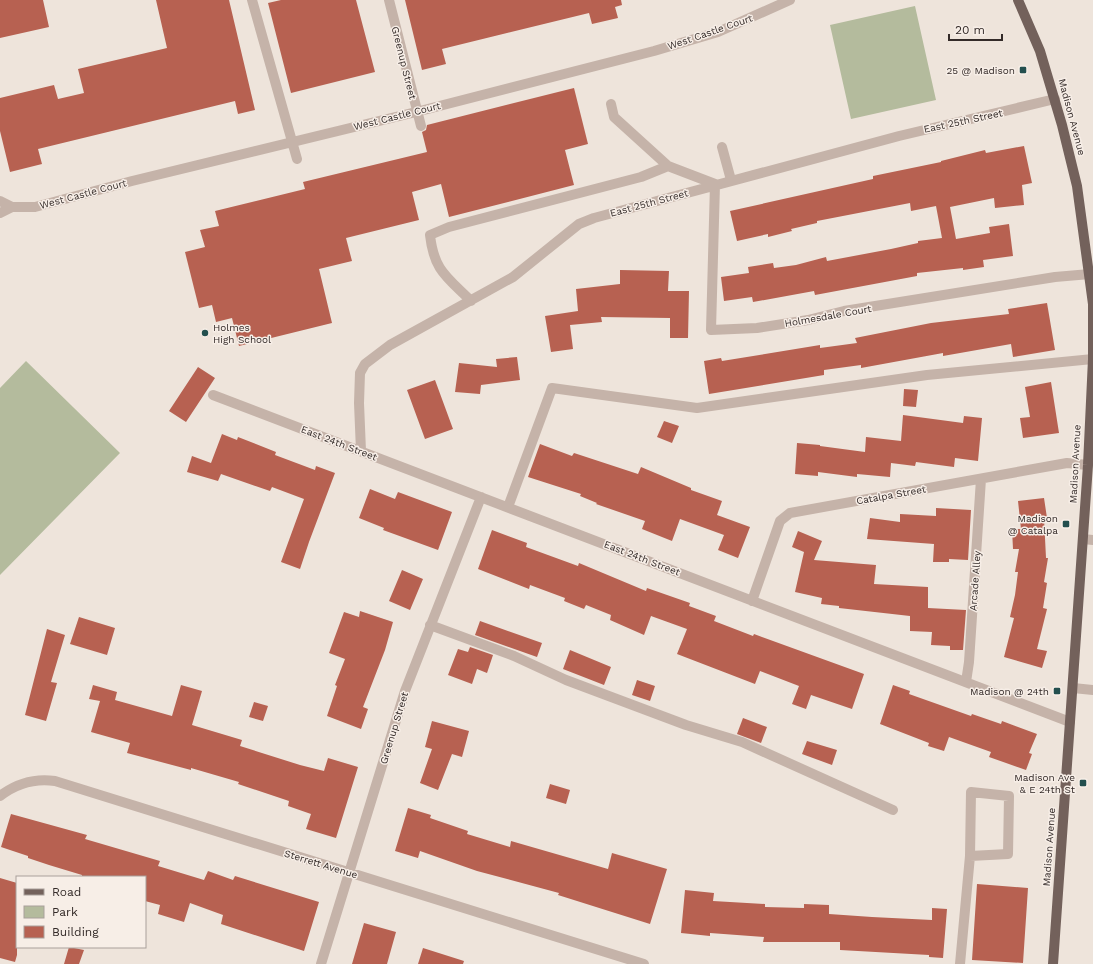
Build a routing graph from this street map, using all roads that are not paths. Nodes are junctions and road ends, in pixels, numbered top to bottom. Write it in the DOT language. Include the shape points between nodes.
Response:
graph roads {
  1 [pos="252,0"];
  2 [pos="389,0"];
  3 [pos="790,0"];
  4 [pos="1018,0"];
  5 [pos="1055,99"];
  6 [pos="610,104"];
  7 [pos="416,112"];
  8 [pos="421,126"];
  9 [pos="293,142"];
  10 [pos="722,147"];
  11 [pos="297,159"];
  12 [pos="668,166"];
  13 [pos="731,180"];
  14 [pos="715,184"];
  15 [pos="0,201"];
  16 [pos="12,207"];
  17 [pos="0,213"];
  18 [pos="1090,274"];
  19 [pos="471,301"];
  20 [pos="1093,359"];
  21 [pos="213,395"];
  22 [pos="361,452"];
  23 [pos="1088,465"];
  24 [pos="981,479"];
  25 [pos="481,497"];
  26 [pos="508,507"];
  27 [pos="1088,539"];
  28 [pos="752,600"];
  29 [pos="430,625"];
  30 [pos="966,682"];
  31 [pos="1073,688"];
  32 [pos="1093,690"];
  33 [pos="1070,722"];
  34 [pos="0,796"];
  35 [pos="893,810"];
  36 [pos="970,856"];
  37 [pos="350,873"];
  38 [pos="321,964"];
  39 [pos="644,964"];
  40 [pos="960,964"];
  41 [pos="1053,964"];
  1 -- 9 [label="street"];
  2 -- 7 [label="street, Greenup Street"];
  3 -- 7 [label="street, West Castle Court" via="718,32 654,52"];
  4 -- 5 [label="main road, Madison Avenue" via="1040,51"];
  5 -- 13 [label="street, East 25th Street"];
  5 -- 18 [label="main road, Madison Avenue" via="1077,186"];
  6 -- 12 [label="street" via="614,117"];
  7 -- 8 [label="street, Greenup Street"];
  7 -- 9 [label="street, West Castle Court"];
  9 -- 11 [label="street"];
  9 -- 16 [label="street, West Castle Court" via="35,207"];
  10 -- 13 [label="street"];
  12 -- 14 [label="street"];
  12 -- 19 [label="street" via="641,177 449,227 430,235 432,252 439,269"];
  13 -- 14 [label="street, East 25th Street"];
  14 -- 18 [label="street, Holmesdale Court" via="710,330 756,328 808,320 844,311 1055,277"];
  14 -- 19 [label="street, East 25th Street" via="579,224 513,277"];
  15 -- 16 [label="street, West Castle Court"];
  16 -- 17 [label="street"];
  18 -- 20 [label="main road, Madison Avenue"];
  19 -- 22 [label="street, East 25th Street" via="390,345 365,364 360,373"];
  20 -- 23 [label="main road, Madison Avenue"];
  20 -- 26 [label="street" via="927,375 697,408 552,388"];
  21 -- 22 [label="street, East 24th Street"];
  22 -- 25 [label="street, East 24th Street"];
  23 -- 24 [label="street, Catalpa Street" via="1067,463"];
  23 -- 27 [label="main road, Madison Avenue"];
  24 -- 28 [label="street, Catalpa Street" via="790,512 780,522"];
  24 -- 30 [label="street, Arcade Alley"];
  25 -- 26 [label="street, East 24th Street"];
  25 -- 29 [label="street, Greenup Street"];
  26 -- 28 [label="street, East 24th Street"];
  27 -- 31 [label="main road, Madison Avenue"];
  28 -- 30 [label="street, East 24th Street"];
  29 -- 35 [label="street" via="514,656 573,683 686,725 742,742"];
  29 -- 37 [label="street, Greenup Street" via="405,691"];
  30 -- 33 [label="street, East 24th Street"];
  31 -- 32 [label="street"];
  31 -- 33 [label="main road, Madison Avenue"];
  33 -- 41 [label="main road, Madison Avenue"];
  34 -- 37 [label="street, Sterrett Avenue" via="14,786 32,780 55,781"];
  36 -- 36 [label="street" via="971,792 1008,796 1008,854"];
  36 -- 40 [label="street"];
  37 -- 38 [label="street, Greenup Street"];
  37 -- 39 [label="street, Sterrett Avenue"];
}
